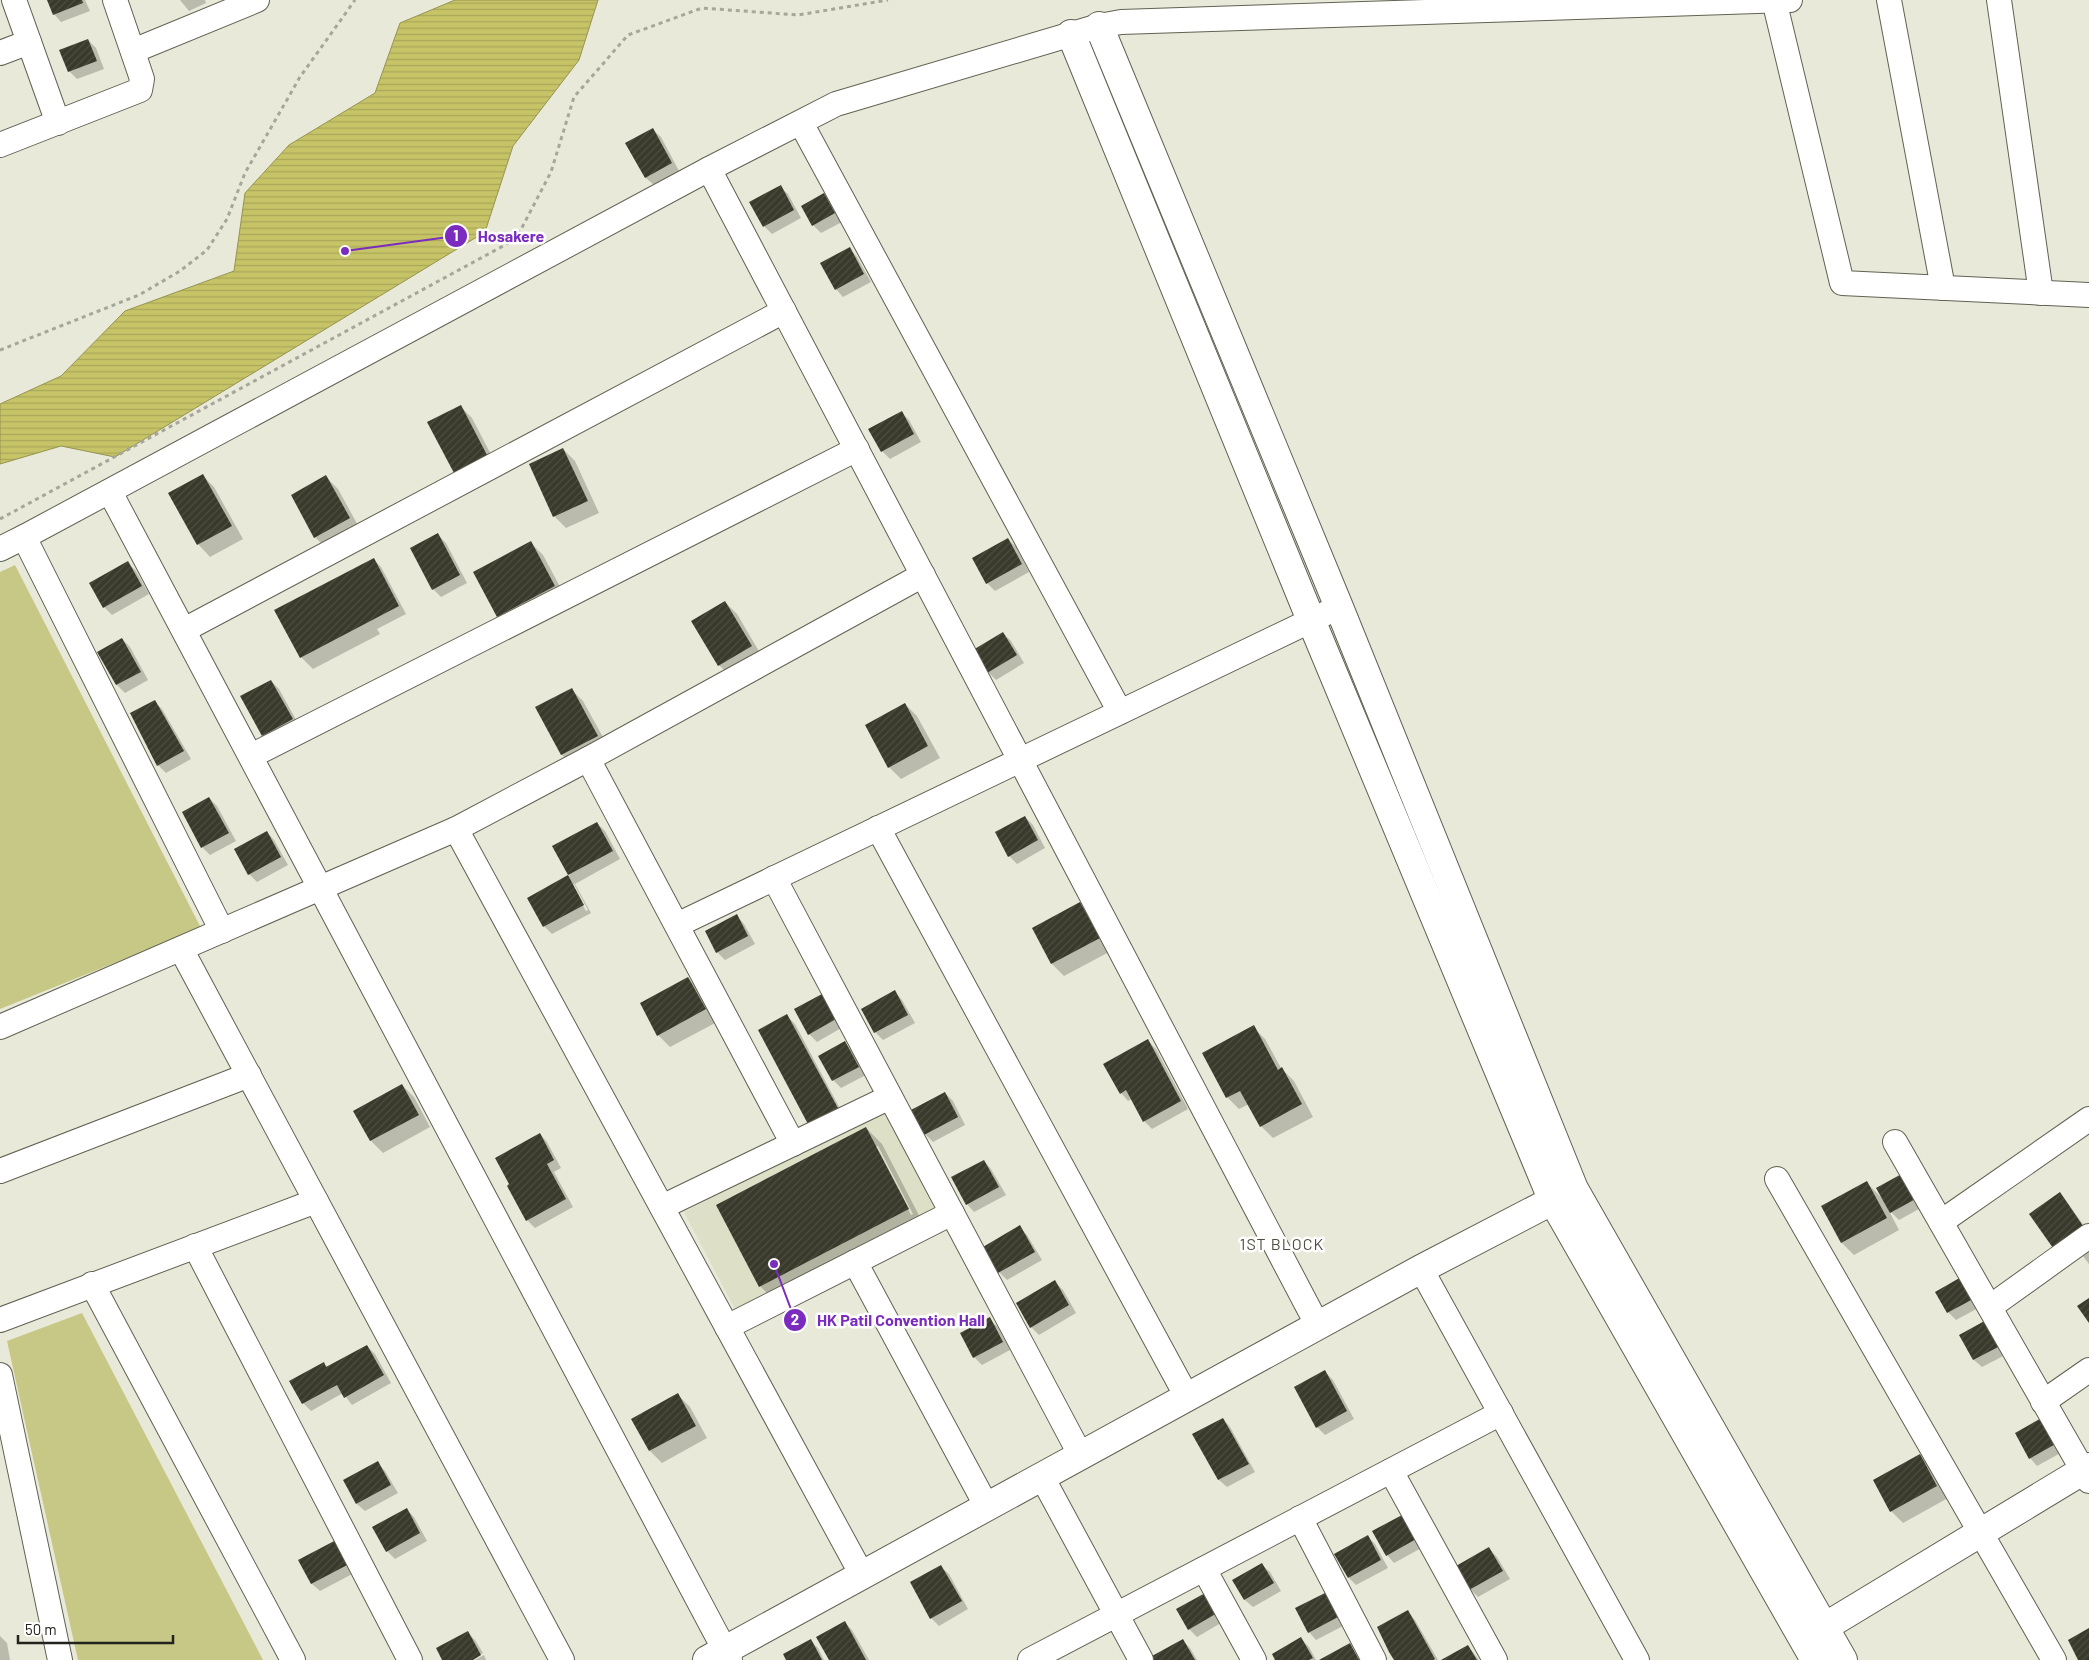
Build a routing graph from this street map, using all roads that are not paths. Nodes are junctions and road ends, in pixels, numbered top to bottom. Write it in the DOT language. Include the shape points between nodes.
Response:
graph roads {
  1 [pos="14,0"];
  2 [pos="115,0"];
  3 [pos="257,0"];
  4 [pos="1774,0"];
  5 [pos="1790,0"];
  6 [pos="1889,0"];
  7 [pos="1999,0"];
  8 [pos="1099,26"];
  9 [pos="1071,34"];
  10 [pos="29,42"];
  11 [pos="133,51"];
  12 [pos="0,53"];
  13 [pos="801,122"];
  14 [pos="58,123"];
  15 [pos="0,145"];
  16 [pos="709,169"];
  17 [pos="1942,288"];
  18 [pos="2041,293"];
  19 [pos="2089,295"];
  20 [pos="784,311"];
  21 [pos="857,449"];
  22 [pos="110,492"];
  23 [pos="24,537"];
  24 [pos="0,549"];
  25 [pos="923,575"];
  26 [pos="1340,607"];
  27 [pos="1311,620"];
  28 [pos="184,630"];
  29 [pos="1120,712"];
  30 [pos="251,756"];
  31 [pos="588,759"];
  32 [pos="1020,760"];
  33 [pos="878,828"];
  34 [pos="456,829"];
  35 [pos="774,878"];
  36 [pos="321,888"];
  37 [pos="676,925"];
  38 [pos="222,931"];
  39 [pos="181,949"];
  40 [pos="0,1027"];
  41 [pos="249,1075"];
  42 [pos="890,1097"];
  43 [pos="2089,1119"];
  44 [pos="1895,1142"];
  45 [pos="793,1144"];
  46 [pos="0,1171"];
  47 [pos="1776,1179"];
  48 [pos="1564,1195"];
  49 [pos="316,1200"];
  50 [pos="662,1207"];
  51 [pos="952,1213"];
  52 [pos="1941,1222"];
  53 [pos="2089,1236"];
  54 [pos="195,1246"];
  55 [pos="855,1262"];
  56 [pos="1421,1269"];
  57 [pos="92,1284"];
  58 [pos="1990,1307"];
  59 [pos="0,1320"];
  60 [pos="1318,1326"];
  61 [pos="727,1327"];
  62 [pos="2089,1370"];
  63 [pos="0,1375"];
  64 [pos="1187,1397"];
  65 [pos="2044,1402"];
  66 [pos="1501,1413"];
  67 [pos="1080,1456"];
  68 [pos="1391,1471"];
  69 [pos="2087,1473"];
  70 [pos="1042,1476"];
  71 [pos="987,1507"];
  72 [pos="1300,1518"];
  73 [pos="1981,1532"];
  74 [pos="1204,1568"];
  75 [pos="862,1575"];
  76 [pos="1117,1615"];
  77 [pos="1814,1643"];
  78 [pos="721,1657"];
  79 [pos="60,1660"];
  80 [pos="293,1660"];
  81 [pos="410,1660"];
  82 [pos="562,1660"];
  83 [pos="1030,1660"];
  84 [pos="1141,1660"];
  85 [pos="1254,1660"];
  86 [pos="1374,1660"];
  87 [pos="1495,1660"];
  88 [pos="1637,1660"];
  89 [pos="1843,1660"];
  90 [pos="2054,1660"];
  1 -- 10 [label="street"];
  2 -- 11 [label="street"];
  3 -- 11 [label="street"];
  4 -- 5 [label="street"];
  4 -- 8 [label="street" via="1121,22"];
  4 -- 17 [label="street" via="1842,283"];
  6 -- 17 [label="street"];
  7 -- 18 [label="street"];
  8 -- 9 [label="street"];
  8 -- 26 [label="street"];
  9 -- 13 [label="street" via="836,104"];
  9 -- 27 [label="street"];
  10 -- 12 [label="street"];
  10 -- 14 [label="street"];
  11 -- 14 [label="street" via="142,79 140,90"];
  13 -- 16 [label="street"];
  13 -- 29 [label="street"];
  14 -- 15 [label="street"];
  16 -- 20 [label="street"];
  16 -- 22 [label="street"];
  17 -- 18 [label="street"];
  18 -- 19 [label="street"];
  20 -- 21 [label="street"];
  20 -- 28 [label="street"];
  21 -- 25 [label="street"];
  21 -- 30 [label="street"];
  22 -- 23 [label="street"];
  22 -- 28 [label="street"];
  23 -- 24 [label="street"];
  23 -- 38 [label="street"];
  25 -- 31 [label="street"];
  25 -- 32 [label="street"];
  26 -- 27 [label="street"];
  26 -- 48 [label="street"];
  27 -- 29 [label="street"];
  27 -- 48 [label="street"];
  28 -- 30 [label="street"];
  29 -- 32 [label="street"];
  30 -- 36 [label="street"];
  31 -- 34 [label="street"];
  31 -- 37 [label="street"];
  32 -- 33 [label="street"];
  32 -- 60 [label="street"];
  33 -- 35 [label="street"];
  33 -- 64 [label="street"];
  34 -- 36 [label="street"];
  34 -- 50 [label="street"];
  35 -- 37 [label="street"];
  35 -- 42 [label="street"];
  36 -- 38 [label="street"];
  36 -- 78 [label="street"];
  37 -- 45 [label="street"];
  38 -- 39 [label="street"];
  39 -- 40 [label="street"];
  39 -- 41 [label="street"];
  41 -- 46 [label="street"];
  41 -- 49 [label="street"];
  42 -- 45 [label="street"];
  42 -- 51 [label="street"];
  43 -- 52 [label="street"];
  44 -- 52 [label="street"];
  45 -- 50 [label="street"];
  47 -- 73 [label="street"];
  48 -- 56 [label="street"];
  48 -- 77 [label="street"];
  49 -- 54 [label="street"];
  49 -- 82 [label="street"];
  50 -- 61 [label="street"];
  51 -- 55 [label="street"];
  51 -- 67 [label="street"];
  52 -- 58 [label="street"];
  53 -- 58 [label="street"];
  54 -- 57 [label="street"];
  54 -- 81 [label="street"];
  55 -- 61 [label="street"];
  55 -- 71 [label="street"];
  56 -- 60 [label="street"];
  56 -- 66 [label="street"];
  57 -- 59 [label="street"];
  57 -- 80 [label="street"];
  58 -- 65 [label="street"];
  60 -- 64 [label="street"];
  61 -- 75 [label="street"];
  62 -- 65 [label="street"];
  63 -- 79 [label="street"];
  64 -- 67 [label="street"];
  65 -- 69 [label="street"];
  66 -- 68 [label="street"];
  66 -- 88 [label="street"];
  67 -- 70 [label="street"];
  68 -- 72 [label="street"];
  68 -- 87 [label="street"];
  69 -- 73 [label="street"];
  70 -- 71 [label="street"];
  70 -- 76 [label="street"];
  71 -- 75 [label="street"];
  72 -- 74 [label="street"];
  72 -- 86 [label="street"];
  73 -- 77 [label="street"];
  73 -- 90 [label="street"];
  74 -- 76 [label="street"];
  74 -- 85 [label="street"];
  75 -- 78 [label="street"];
  76 -- 83 [label="street"];
  76 -- 84 [label="street"];
  77 -- 89 [label="street"];
}
